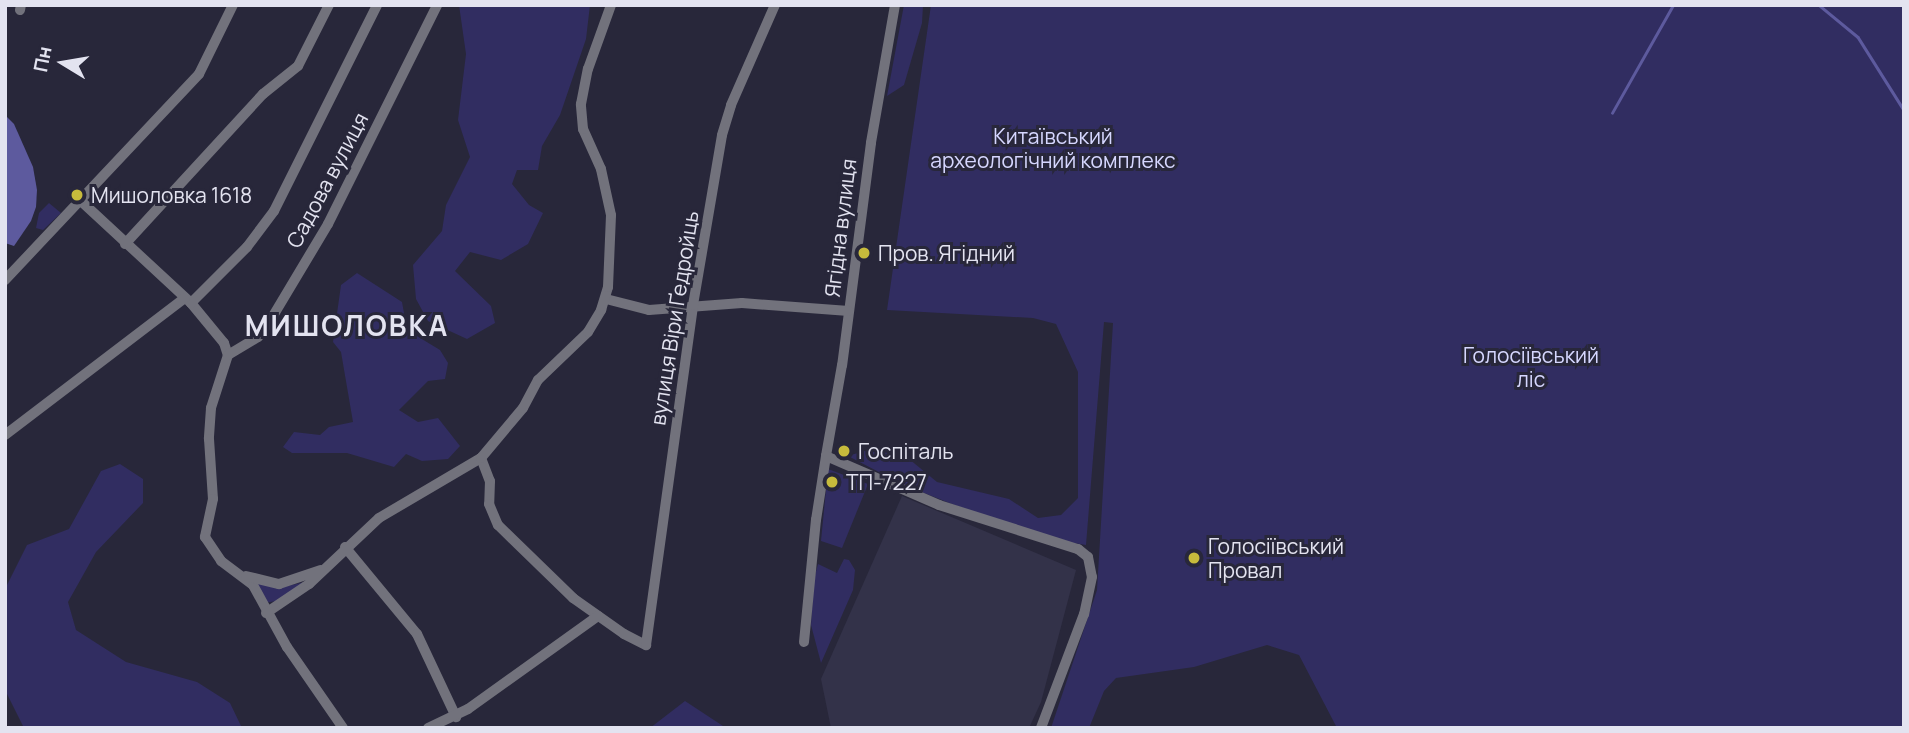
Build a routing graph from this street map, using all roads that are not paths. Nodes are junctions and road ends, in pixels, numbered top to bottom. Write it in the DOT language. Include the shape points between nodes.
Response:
graph roads {
  1 [pos="233,5"];
  2 [pos="329,5"];
  3 [pos="377,5"];
  4 [pos="437,5"];
  5 [pos="611,5"];
  6 [pos="775,5"];
  7 [pos="895,5"];
  8 [pos="82,202"];
  9 [pos="124,244"];
  10 [pos="5,280"];
  11 [pos="606,299"];
  12 [pos="188,301"];
  13 [pos="693,305"];
  14 [pos="849,311"];
  15 [pos="228,355"];
  16 [pos="5,435"];
  17 [pos="826,456"];
  18 [pos="481,458"];
  19 [pos="345,547"];
  20 [pos="321,569"];
  21 [pos="240,573"];
  22 [pos="266,613"];
  23 [pos="598,616"];
  24 [pos="804,642"];
  25 [pos="456,717"];
  26 [pos="343,728"];
  27 [pos="428,728"];
  28 [pos="1041,728"];
  1 -- 8 [label="street" via="199,74"];
  2 -- 9 [label="street" via="298,66 263,94"];
  3 -- 12 [label="street" via="274,211 247,247"];
  4 -- 15 [label="street, Садова вулиця" via="322,234 258,337"];
  5 -- 11 [label="street" via="581,104 583,129 608,190"];
  6 -- 13 [label="street, вулиця Віри Ґедройць" via="722,135"];
  7 -- 14 [label="street, Ягідна вулиця"];
  8 -- 9 [label="street"];
  8 -- 10 [label="street"];
  9 -- 12 [label="street"];
  11 -- 13 [label="street" via="649,310"];
  11 -- 18 [label="street" via="588,332 538,380 523,408"];
  12 -- 15 [label="street" via="224,343"];
  12 -- 16 [label="street"];
  13 -- 14 [label="street" via="742,303"];
  13 -- 23 [label="street, вулиця Віри Ґедройць" via="646,646"];
  14 -- 17 [label="street, Ягідна вулиця"];
  15 -- 21 [label="street" via="211,408 213,499 205,537 221,561"];
  17 -- 24 [label="street, Ягідна вулиця"];
  17 -- 28 [label="street" via="939,505 1088,556 1092,577 1084,614"];
  18 -- 19 [label="street" via="379,518"];
  18 -- 23 [label="street" via="490,481 489,504 498,525 540,568"];
  19 -- 20 [label="street"];
  19 -- 25 [label="street" via="417,634"];
  20 -- 21 [label="street" via="279,584"];
  20 -- 22 [label="street" via="309,584"];
  21 -- 22 [label="street" via="253,585"];
  22 -- 26 [label="street"];
  23 -- 25 [label="street"];
  25 -- 27 [label="street"];
}
